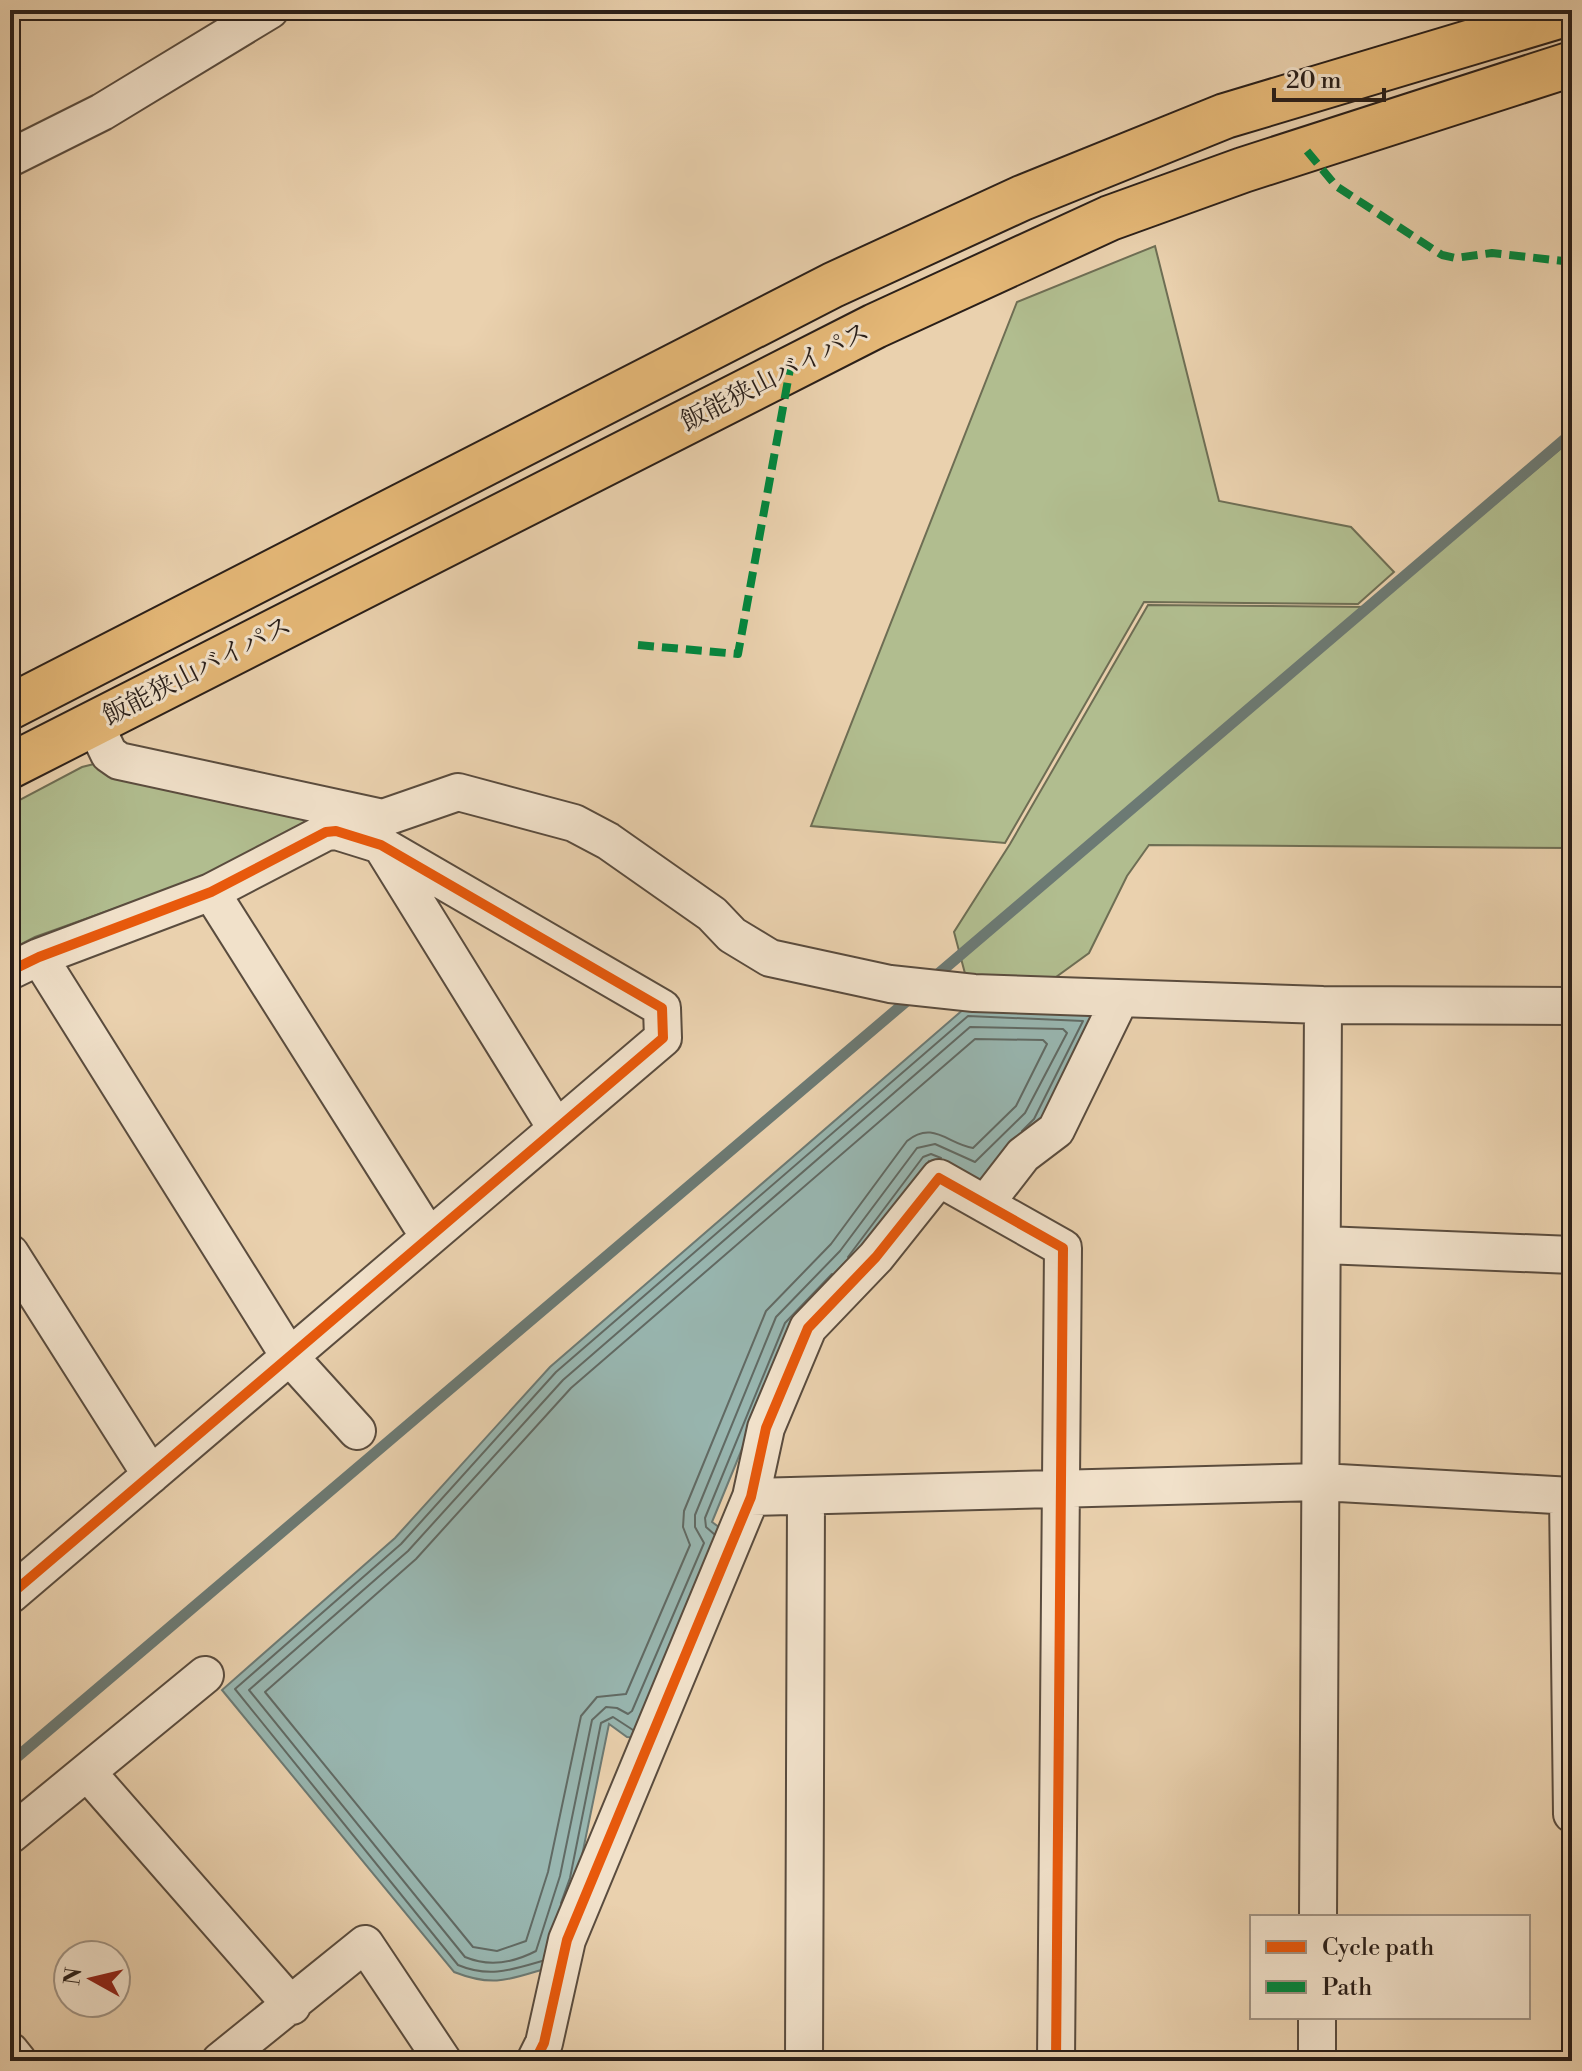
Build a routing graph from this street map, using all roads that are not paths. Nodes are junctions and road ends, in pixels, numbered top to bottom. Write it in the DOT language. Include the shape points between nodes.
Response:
graph roads {
  1 [pos="270,10"];
  2 [pos="1572,12"];
  3 [pos="1572,64"];
  4 [pos="10,158"];
  5 [pos="10,707"];
  6 [pos="94,723"];
  7 [pos="10,766"];
  8 [pos="381,845"];
  9 [pos="211,892"];
  10 [pos="25,964"];
  11 [pos="1120,999"];
  12 [pos="1323,1005"];
  13 [pos="1572,1006"];
  14 [pos="556,1128"];
  15 [pos="985,1204"];
  16 [pos="429,1237"];
  17 [pos="1324,1245"];
  18 [pos="10,1253"];
  19 [pos="1572,1255"];
  20 [pos="289,1356"];
  21 [pos="357,1431"];
  22 [pos="151,1475"];
  23 [pos="1321,1482"];
  24 [pos="1060,1490"];
  25 [pos="1570,1496"];
  26 [pos="751,1497"];
  27 [pos="806,1498"];
  28 [pos="10,1594"];
  29 [pos="205,1675"];
  30 [pos="87,1772"];
  31 [pos="1572,1814"];
  32 [pos="10,1835"];
  33 [pos="1318,1915"];
  34 [pos="292,2006"];
  35 [pos="1317,2019"];
  36 [pos="10,2051"];
  37 [pos="18,2061"];
  38 [pos="220,2061"];
  39 [pos="443,2061"];
  40 [pos="535,2061"];
  41 [pos="804,2061"];
  42 [pos="1056,2061"];
  43 [pos="1317,2061"];
  1 -- 4 [label="street" via="102,112"];
  2 -- 5 [label="highway, 飯能狭山バイパス" via="1225,116 1022,198 833,285"];
  3 -- 6 [label="highway, 飯能狭山バイパス" via="1110,218 875,326"];
  6 -- 7 [label="highway, 飯能狭山バイパス"];
  6 -- 11 [label="street" via="109,754 119,761 383,818 458,792 574,823 608,841 770,958 899,985"];
  8 -- 9 [label="street" via="326,832"];
  8 -- 14 [label="street"];
  8 -- 14 [label="street" via="662,1008 663,1038"];
  9 -- 10 [label="street"];
  9 -- 16 [label="street"];
  10 -- 20 [label="street"];
  11 -- 12 [label="street"];
  11 -- 15 [label="street" via="1056,1130 1023,1155"];
  12 -- 13 [label="street"];
  12 -- 17 [label="street"];
  14 -- 16 [label="street"];
  15 -- 24 [label="street" via="1063,1248"];
  15 -- 26 [label="street" via="939,1178 876,1257 808,1328 766,1428"];
  16 -- 20 [label="street"];
  17 -- 19 [label="street"];
  17 -- 23 [label="street"];
  18 -- 22 [label="street"];
  20 -- 21 [label="street"];
  20 -- 22 [label="street"];
  22 -- 28 [label="street"];
  23 -- 24 [label="street"];
  23 -- 25 [label="street"];
  23 -- 33 [label="street"];
  24 -- 27 [label="street"];
  24 -- 42 [label="street"];
  25 -- 31 [label="street"];
  26 -- 27 [label="street"];
  26 -- 40 [label="street" via="567,1940 544,2043"];
  27 -- 41 [label="street"];
  29 -- 30 [label="street"];
  30 -- 32 [label="street"];
  30 -- 34 [label="street"];
  34 -- 38 [label="street"];
  34 -- 39 [label="street" via="365,1944"];
  35 -- 43 [label="street"];
  36 -- 37 [label="street"];
}
